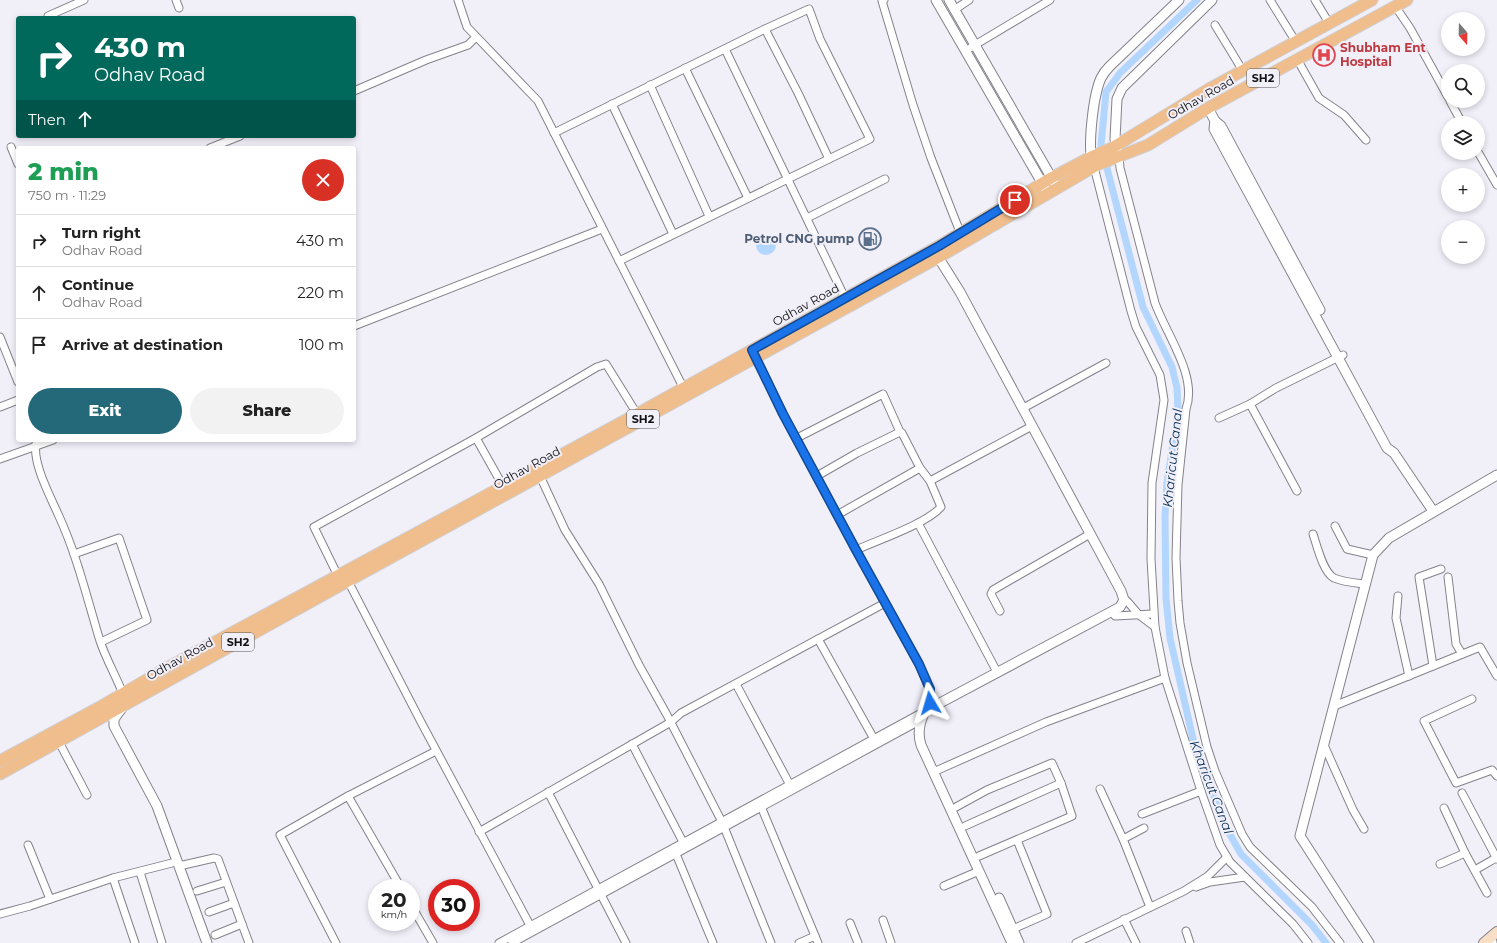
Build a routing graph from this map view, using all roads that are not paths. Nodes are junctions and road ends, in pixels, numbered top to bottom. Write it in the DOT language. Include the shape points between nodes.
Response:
graph roads {
  1 [pos="84,0"];
  2 [pos="176,0"];
  3 [pos="458,0"];
  4 [pos="884,0"];
  5 [pos="936,0"];
  6 [pos="948,0"];
  7 [pos="969,0"];
  8 [pos="1048,0"];
  9 [pos="1179,0"];
  10 [pos="1212,0"];
  11 [pos="1270,0"];
  12 [pos="1315,0"];
  13 [pos="1372,0"];
  14 [pos="1407,0"];
  15 [pos="1395,6"];
  16 [pos="180,8"];
  17 [pos="954,10"];
  18 [pos="48,16"];
  19 [pos="1329,23"];
  20 [pos="1215,25"];
  21 [pos="765,29"];
  22 [pos="476,37"];
  23 [pos="1296,42"];
  24 [pos="974,45"];
  25 [pos="725,49"];
  26 [pos="965,51"];
  27 [pos="1297,59"];
  28 [pos="685,68"];
  29 [pos="1242,70"];
  30 [pos="1441,84"];
  31 [pos="650,85"];
  32 [pos="356,90"];
  33 [pos="612,104"];
  34 [pos="1208,108"];
  35 [pos="554,133"];
  36 [pos="235,138"];
  37 [pos="1366,140"];
  38 [pos="215,146"];
  39 [pos="11,147"];
  40 [pos="1115,152"];
  41 [pos="16,159"];
  42 [pos="829,159"];
  43 [pos="1483,160"];
  44 [pos="1094,163"];
  45 [pos="788,178"];
  46 [pos="885,180"];
  47 [pos="1050,185"];
  48 [pos="1497,185"];
  49 [pos="748,198"];
  50 [pos="709,216"];
  51 [pos="807,218"];
  52 [pos="602,228"];
  53 [pos="960,232"];
  54 [pos="673,234"];
  55 [pos="938,251"];
  56 [pos="619,261"];
  57 [pos="845,298"];
  58 [pos="356,325"];
  59 [pos="0,337"];
  60 [pos="2,346"];
  61 [pos="754,353"];
  62 [pos="1341,356"];
  63 [pos="1106,363"];
  64 [pos="16,378"];
  65 [pos="686,391"];
  66 [pos="16,401"];
  67 [pos="1250,404"];
  68 [pos="1027,406"];
  69 [pos="0,407"];
  70 [pos="637,414"];
  71 [pos="1219,418"];
  72 [pos="1032,426"];
  73 [pos="900,432"];
  74 [pos="476,438"];
  75 [pos="797,438"];
  76 [pos="36,443"];
  77 [pos="0,459"];
  78 [pos="920,468"];
  79 [pos="1497,475"];
  80 [pos="540,476"];
  81 [pos="817,476"];
  82 [pos="930,481"];
  83 [pos="503,486"];
  84 [pos="1298,491"];
  85 [pos="1433,511"];
  86 [pos="837,515"];
  87 [pos="918,522"];
  88 [pos="1335,526"];
  89 [pos="1090,534"];
  90 [pos="1313,534"];
  91 [pos="856,550"];
  92 [pos="74,554"];
  93 [pos="1373,555"];
  94 [pos="1441,569"];
  95 [pos="1448,577"];
  96 [pos="343,578"];
  97 [pos="1365,584"];
  98 [pos="1398,596"];
  99 [pos="1125,601"];
  100 [pos="885,603"];
  101 [pos="1000,611"];
  102 [pos="1114,614"];
  103 [pos="1154,614"];
  104 [pos="1139,615"];
  105 [pos="1155,627"];
  106 [pos="818,639"];
  107 [pos="101,642"];
  108 [pos="1462,654"];
  109 [pos="1433,666"];
  110 [pos="997,672"];
  111 [pos="1409,676"];
  112 [pos="1497,676"];
  113 [pos="1165,678"];
  114 [pos="736,684"];
  115 [pos="125,698"];
  116 [pos="1472,699"];
  117 [pos="1334,706"];
  118 [pos="103,711"];
  119 [pos="926,714"];
  120 [pos="671,722"];
  121 [pos="909,724"];
  122 [pos="112,727"];
  123 [pos="920,736"];
  124 [pos="874,739"];
  125 [pos="59,742"];
  126 [pos="632,744"];
  127 [pos="1324,745"];
  128 [pos="436,751"];
  129 [pos="0,761"];
  130 [pos="938,770"];
  131 [pos="0,774"];
  132 [pos="1497,776"];
  133 [pos="1061,783"];
  134 [pos="790,785"];
  135 [pos="1100,789"];
  136 [pos="1200,791"];
  137 [pos="548,792"];
  138 [pos="1462,793"];
  139 [pos="87,795"];
  140 [pos="348,796"];
  141 [pos="760,805"];
  142 [pos="956,807"];
  143 [pos="1444,808"];
  144 [pos="1142,814"];
  145 [pos="723,825"];
  146 [pos="965,826"];
  147 [pos="1144,828"];
  148 [pos="1364,829"];
  149 [pos="479,832"];
  150 [pos="1123,839"];
  151 [pos="1017,840"];
  152 [pos="28,845"];
  153 [pos="685,846"];
  154 [pos="1465,852"];
  155 [pos="676,854"];
  156 [pos="979,856"];
  157 [pos="1227,857"];
  158 [pos="1497,858"];
  159 [pos="176,864"];
  160 [pos="1440,864"];
  161 [pos="1475,870"];
  162 [pos="979,871"];
  163 [pos="140,872"];
  164 [pos="113,878"];
  165 [pos="1245,878"];
  166 [pos="396,879"];
  167 [pos="226,882"];
  168 [pos="944,886"];
  169 [pos="197,891"];
  170 [pos="1184,891"];
  171 [pos="599,893"];
  172 [pos="1487,893"];
  173 [pos="50,899"];
  174 [pos="234,903"];
  175 [pos="1150,907"];
  176 [pos="209,912"];
  177 [pos="0,914"];
  178 [pos="1124,919"];
  179 [pos="883,920"];
  180 [pos="420,921"];
  181 [pos="850,923"];
  182 [pos="242,924"];
  183 [pos="532,929"];
  184 [pos="1013,929"];
  185 [pos="1186,931"];
  186 [pos="1497,932"];
  187 [pos="215,935"];
  188 [pos="817,940"];
  189 [pos="1492,942"];
  190 [pos="135,943"];
  191 [pos="162,943"];
  192 [pos="201,943"];
  193 [pos="207,943"];
  194 [pos="249,943"];
  195 [pos="336,943"];
  196 [pos="433,943"];
  197 [pos="499,943"];
  198 [pos="512,943"];
  199 [pos="626,943"];
  200 [pos="713,943"];
  201 [pos="771,943"];
  202 [pos="799,943"];
  203 [pos="858,943"];
  204 [pos="891,943"];
  205 [pos="1012,943"];
  206 [pos="1019,943"];
  207 [pos="1076,943"];
  208 [pos="1136,943"];
  209 [pos="1190,943"];
  210 [pos="1308,943"];
  211 [pos="1340,943"];
  212 [pos="1369,943"];
  1 -- 18 [label="street"];
  2 -- 16 [label="street"];
  3 -- 22 [label="street" via="467,27"];
  4 -- 53 [label="street" via="882,1 913,105"];
  5 -- 26 [label="street"];
  6 -- 17 [label="street"];
  7 -- 17 [label="street"];
  8 -- 24 [label="street"];
  9 -- 44 [label="street" via="1101,77 1094,103"];
  10 -- 40 [label="street" via="1122,88 1117,99"];
  11 -- 23 [label="street"];
  12 -- 19 [label="street"];
  13 -- 19 [label="main road, Odhav Road / SH2"];
  14 -- 15 [label="main road, Odhav Road / SH2"];
  15 -- 27 [label="main road, Odhav Road / SH2"];
  15 -- 30 [label="street"];
  17 -- 24 [label="street"];
  19 -- 23 [label="main road, Odhav Road / SH2"];
  20 -- 29 [label="street"];
  21 -- 25 [label="street"];
  21 -- 42 [label="street"];
  21 -- 42 [label="street" via="809,9 820,39 870,139"];
  22 -- 32 [label="street" via="468,45"];
  22 -- 35 [label="street" via="538,101"];
  23 -- 29 [label="main road, Odhav Road / SH2"];
  24 -- 26 [label="street"];
  24 -- 47 [label="street"];
  25 -- 28 [label="street"];
  25 -- 45 [label="street"];
  26 -- 47 [label="street"];
  27 -- 34 [label="main road, Odhav Road / SH2"];
  27 -- 37 [label="street" via="1319,98 1344,115"];
  28 -- 31 [label="street"];
  28 -- 49 [label="street"];
  29 -- 40 [label="main road, Odhav Road / SH2"];
  31 -- 33 [label="street"];
  31 -- 50 [label="street"];
  33 -- 35 [label="street"];
  33 -- 54 [label="street"];
  34 -- 40 [label="main road, Odhav Road / SH2" via="1148,146"];
  34 -- 62 [label="street" via="1214,121 1221,126"];
  35 -- 52 [label="street"];
  36 -- 38 [label="street"];
  39 -- 41 [label="street"];
  40 -- 44 [label="main road, SH2"];
  40 -- 211 [label="street" via="1155,303 1188,380 1190,400 1186,410 1178,485 1178,601 1187,663 1208,747 1239,827 1250,847 1312,907"];
  42 -- 45 [label="street"];
  43 -- 48 [label="street"];
  44 -- 47 [label="main road, Odhav Road / SH2"];
  44 -- 103 [label="street" via="1136,327 1163,384 1164,400 1152,483 1151,558"];
  45 -- 49 [label="street"];
  45 -- 51 [label="street"];
  46 -- 51 [label="street"];
  47 -- 53 [label="main road, Odhav Road / SH2"];
  47 -- 55 [label="main road, Odhav Road / SH2"];
  49 -- 50 [label="street"];
  50 -- 54 [label="street"];
  51 -- 57 [label="street"];
  52 -- 56 [label="street"];
  52 -- 58 [label="street"];
  53 -- 55 [label="main road, Odhav Road / SH2"];
  54 -- 56 [label="street"];
  55 -- 57 [label="main road, Odhav Road / SH2"];
  55 -- 61 [label="main road, Odhav Road / SH2"];
  55 -- 68 [label="street" via="965,289"];
  55 -- 72 [label="street"];
  56 -- 65 [label="street"];
  57 -- 61 [label="main road, Odhav Road / SH2"];
  59 -- 60 [label="street"];
  60 -- 64 [label="street"];
  61 -- 65 [label="main road, Odhav Road / SH2"];
  61 -- 75 [label="street"];
  62 -- 67 [label="street" via="1276,388"];
  62 -- 85 [label="street" via="1393,445 1394,453"];
  63 -- 68 [label="street"];
  65 -- 70 [label="main road, Odhav Road / SH2"];
  65 -- 80 [label="main road, Odhav Road / SH2"];
  66 -- 69 [label="street"];
  67 -- 71 [label="street"];
  67 -- 84 [label="street"];
  68 -- 99 [label="street" via="1095,531 1124,589"];
  70 -- 74 [label="street" via="604,364"];
  70 -- 83 [label="main road, Odhav Road / SH2"];
  72 -- 82 [label="street"];
  72 -- 89 [label="street"];
  73 -- 75 [label="street" via="883,394"];
  73 -- 78 [label="street"];
  73 -- 81 [label="street"];
  74 -- 83 [label="street"];
  74 -- 96 [label="street" via="314,527"];
  75 -- 81 [label="street"];
  76 -- 77 [label="street"];
  76 -- 92 [label="street" via="36,457"];
  78 -- 82 [label="street"];
  78 -- 86 [label="street"];
  79 -- 85 [label="street"];
  80 -- 96 [label="main road, Odhav Road / SH2"];
  80 -- 120 [label="street" via="565,530 599,584 639,665"];
  81 -- 86 [label="street"];
  82 -- 87 [label="street" via="941,507 936,513"];
  83 -- 96 [label="main road, Odhav Road / SH2"];
  85 -- 93 [label="street" via="1389,538"];
  86 -- 91 [label="street"];
  87 -- 91 [label="street"];
  87 -- 110 [label="street"];
  88 -- 93 [label="street" via="1348,549"];
  89 -- 99 [label="street"];
  89 -- 101 [label="street" via="992,590 991,594"];
  90 -- 97 [label="street" via="1329,574 1335,578"];
  91 -- 100 [label="street"];
  92 -- 107 [label="street"];
  92 -- 107 [label="street" via="119,538 147,620"];
  93 -- 97 [label="street"];
  94 -- 109 [label="street" via="1419,577"];
  95 -- 108 [label="street" via="1456,644"];
  96 -- 115 [label="main road, Odhav Road / SH2"];
  96 -- 128 [label="street"];
  97 -- 117 [label="street"];
  98 -- 111 [label="street" via="1396,618"];
  99 -- 102 [label="street"];
  99 -- 104 [label="street"];
  100 -- 106 [label="street"];
  100 -- 119 [label="street" via="930,689 930,703"];
  102 -- 104 [label="street"];
  102 -- 110 [label="street"];
  102 -- 119 [label="street"];
  103 -- 104 [label="street"];
  103 -- 105 [label="street"];
  104 -- 105 [label="street"];
  105 -- 113 [label="street"];
  106 -- 114 [label="street"];
  106 -- 124 [label="street"];
  107 -- 115 [label="street"];
  108 -- 109 [label="street"];
  108 -- 112 [label="street" via="1480,647"];
  109 -- 111 [label="street"];
  110 -- 119 [label="street"];
  111 -- 117 [label="street"];
  113 -- 130 [label="street" via="1046,722"];
  113 -- 136 [label="street"];
  114 -- 120 [label="street" via="681,712"];
  114 -- 134 [label="street"];
  115 -- 118 [label="main road, SH2"];
  115 -- 122 [label="street"];
  116 -- 132 [label="street" via="1424,721 1456,783 1492,770"];
  117 -- 127 [label="street"];
  118 -- 122 [label="street"];
  118 -- 125 [label="main road, SH2"];
  118 -- 129 [label="main road, SH2"];
  119 -- 121 [label="street"];
  119 -- 121 [label="street"];
  119 -- 123 [label="street"];
  120 -- 126 [label="street"];
  120 -- 145 [label="street"];
  121 -- 123 [label="street"];
  121 -- 124 [label="street"];
  121 -- 141 [label="street"];
  122 -- 159 [label="street"];
  123 -- 130 [label="street"];
  123 -- 162 [label="street"];
  124 -- 134 [label="street"];
  125 -- 131 [label="main road, SH2"];
  125 -- 139 [label="street"];
  126 -- 137 [label="street"];
  126 -- 153 [label="street"];
  127 -- 148 [label="street"];
  127 -- 212 [label="street" via="1300,836"];
  128 -- 140 [label="street"];
  128 -- 149 [label="street"];
  130 -- 142 [label="street"];
  133 -- 142 [label="street" via="1052,763 987,790"];
  133 -- 146 [label="street"];
  133 -- 151 [label="street" via="1072,816"];
  134 -- 141 [label="street"];
  135 -- 150 [label="street"];
  136 -- 144 [label="street"];
  136 -- 157 [label="street"];
  137 -- 149 [label="street"];
  137 -- 171 [label="street"];
  138 -- 158 [label="street"];
  140 -- 166 [label="street"];
  140 -- 195 [label="street" via="280,835"];
  141 -- 145 [label="street"];
  141 -- 188 [label="street"];
  142 -- 146 [label="street"];
  143 -- 154 [label="street"];
  145 -- 153 [label="street"];
  145 -- 201 [label="street"];
  146 -- 156 [label="street"];
  147 -- 150 [label="street"];
  149 -- 183 [label="street"];
  150 -- 175 [label="street"];
  151 -- 156 [label="street"];
  151 -- 184 [label="street" via="1048,914"];
  152 -- 173 [label="street"];
  153 -- 155 [label="street"];
  153 -- 171 [label="street"];
  154 -- 160 [label="street"];
  154 -- 161 [label="street"];
  155 -- 171 [label="street"];
  155 -- 200 [label="street"];
  156 -- 184 [label="street"];
  157 -- 165 [label="street"];
  157 -- 170 [label="street" via="1208,876"];
  158 -- 161 [label="street"];
  159 -- 163 [label="street"];
  159 -- 167 [label="street" via="218,859"];
  159 -- 192 [label="street"];
  159 -- 193 [label="street"];
  161 -- 172 [label="street"];
  162 -- 168 [label="street"];
  162 -- 205 [label="street"];
  163 -- 164 [label="street"];
  163 -- 191 [label="street"];
  164 -- 173 [label="street"];
  164 -- 190 [label="street"];
  165 -- 170 [label="street" via="1210,882"];
  165 -- 210 [label="street" via="1293,924"];
  167 -- 169 [label="street"];
  167 -- 174 [label="street"];
  170 -- 175 [label="street"];
  171 -- 183 [label="street"];
  171 -- 199 [label="street"];
  173 -- 177 [label="street"];
  174 -- 176 [label="street"];
  174 -- 182 [label="street"];
  175 -- 178 [label="street"];
  178 -- 207 [label="street"];
  178 -- 208 [label="street"];
  179 -- 204 [label="street"];
  180 -- 196 [label="street"];
  181 -- 203 [label="street"];
  182 -- 187 [label="street"];
  182 -- 194 [label="street"];
  183 -- 197 [label="street"];
  183 -- 198 [label="street"];
  184 -- 206 [label="street"];
  185 -- 209 [label="street"];
  186 -- 189 [label="main road"];
  188 -- 202 [label="street"];
}
